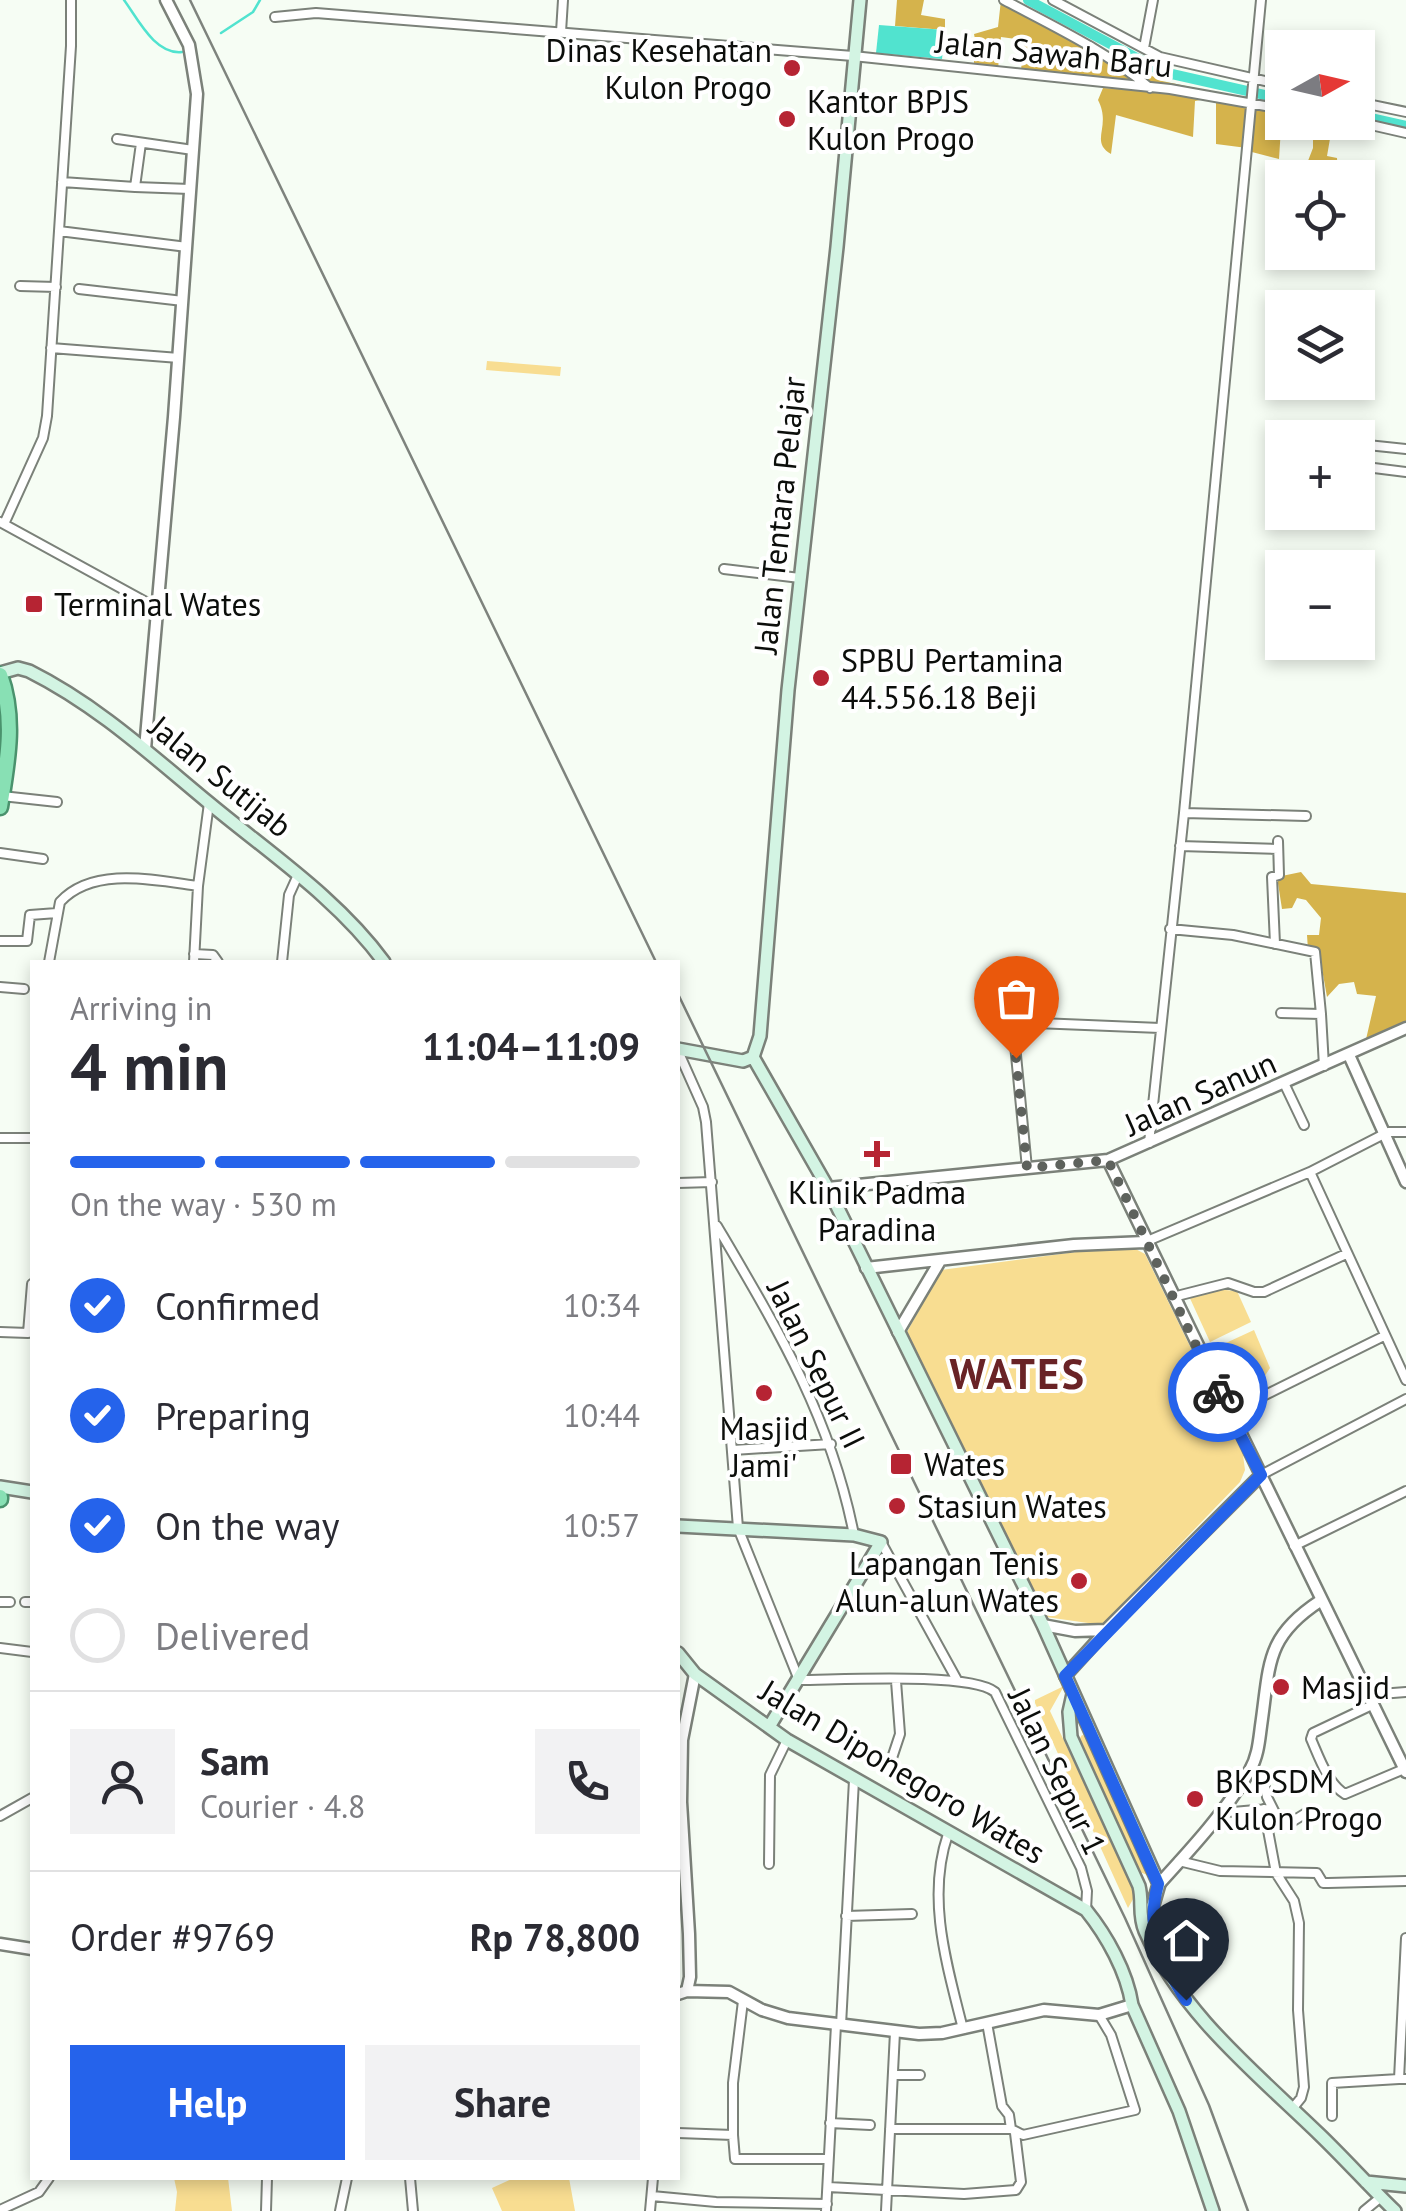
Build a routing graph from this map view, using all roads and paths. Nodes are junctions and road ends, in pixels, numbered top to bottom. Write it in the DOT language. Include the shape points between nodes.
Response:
graph roads {
  1 [pos="71,0"];
  2 [pos="166,0"];
  3 [pos="318,0"];
  4 [pos="563,0"];
  5 [pos="860,0"];
  6 [pos="1004,0"];
  7 [pos="1052,0"];
  8 [pos="1153,0"];
  9 [pos="1261,0"];
  10 [pos="316,13"];
  11 [pos="274,17"];
  12 [pos="560,32"];
  13 [pos="1144,48"];
  14 [pos="853,56"];
  15 [pos="1252,80"];
  16 [pos="1265,82"];
  17 [pos="1150,88"];
  18 [pos="1250,100"];
  19 [pos="1265,104"];
  20 [pos="1375,106"];
  21 [pos="1406,112"];
  22 [pos="1375,126"];
  23 [pos="1406,133"];
  24 [pos="117,139"];
  25 [pos="141,142"];
  26 [pos="193,150"];
  27 [pos="62,182"];
  28 [pos="135,187"];
  29 [pos="190,189"];
  30 [pos="59,231"];
  31 [pos="186,247"];
  32 [pos="20,286"];
  33 [pos="56,287"];
  34 [pos="79,288"];
  35 [pos="183,301"];
  36 [pos="51,348"];
  37 [pos="179,358"];
  38 [pos="1375,446"];
  39 [pos="1406,450"];
  40 [pos="1375,468"];
  41 [pos="1406,472"];
  42 [pos="2,523"];
  43 [pos="724,569"];
  44 [pos="800,578"];
  45 [pos="157,608"];
  46 [pos="0,674"];
  47 [pos="145,748"];
  48 [pos="1,802"];
  49 [pos="57,802"];
  50 [pos="209,803"];
  51 [pos="1184,813"];
  52 [pos="1306,816"];
  53 [pos="1180,846"];
  54 [pos="0,852"];
  55 [pos="43,858"];
  56 [pos="298,875"];
  57 [pos="198,886"];
  58 [pos="57,913"];
  59 [pos="1170,929"];
  60 [pos="0,941"];
  61 [pos="1275,944"];
  62 [pos="194,958"];
  63 [pos="49,960"];
  64 [pos="217,960"];
  65 [pos="282,960"];
  66 [pos="382,960"];
  67 [pos="1008,973"];
  68 [pos="0,987"];
  69 [pos="24,989"];
  70 [pos="1282,1014"];
  71 [pos="1321,1014"];
  72 [pos="1013,1022"];
  73 [pos="1160,1028"];
  74 [pos="1406,1028"];
  75 [pos="680,1050"];
  76 [pos="1350,1054"];
  77 [pos="680,1055"];
  78 [pos="753,1058"];
  79 [pos="1324,1066"];
  80 [pos="1284,1083"];
  81 [pos="1304,1126"];
  82 [pos="1406,1132"];
  83 [pos="1383,1134"];
  84 [pos="0,1138"];
  85 [pos="30,1138"];
  86 [pos="1148,1142"];
  87 [pos="1108,1160"];
  88 [pos="1027,1168"];
  89 [pos="1310,1172"];
  90 [pos="712,1182"];
  91 [pos="1406,1182"];
  92 [pos="680,1183"];
  93 [pos="828,1188"];
  94 [pos="715,1222"];
  95 [pos="1145,1242"];
  96 [pos="1346,1254"];
  97 [pos="940,1261"];
  98 [pos="866,1268"];
  99 [pos="1172,1297"];
  100 [pos="0,1332"];
  101 [pos="898,1332"];
  102 [pos="30,1333"];
  103 [pos="1384,1336"];
  104 [pos="1406,1380"];
  105 [pos="1406,1399"];
  106 [pos="1229,1413"];
  107 [pos="832,1444"];
  108 [pos="733,1450"];
  109 [pos="1261,1475"];
  110 [pos="0,1487"];
  111 [pos="1406,1490"];
  112 [pos="30,1492"];
  113 [pos="680,1526"];
  114 [pos="738,1528"];
  115 [pos="854,1535"];
  116 [pos="880,1542"];
  117 [pos="1294,1546"];
  118 [pos="1320,1601"];
  119 [pos="1043,1625"];
  120 [pos="1106,1630"];
  121 [pos="0,1648"];
  122 [pos="30,1652"];
  123 [pos="680,1655"];
  124 [pos="695,1674"];
  125 [pos="1065,1676"];
  126 [pos="799,1680"];
  127 [pos="957,1680"];
  128 [pos="896,1681"];
  129 [pos="1406,1692"];
  130 [pos="1073,1694"];
  131 [pos="1369,1700"];
  132 [pos="769,1727"];
  133 [pos="680,1729"];
  134 [pos="787,1740"];
  135 [pos="889,1768"];
  136 [pos="1405,1771"];
  137 [pos="1263,1777"];
  138 [pos="854,1780"];
  139 [pos="30,1799"];
  140 [pos="1222,1808"];
  141 [pos="1268,1809"];
  142 [pos="1306,1813"];
  143 [pos="0,1816"];
  144 [pos="948,1834"];
  145 [pos="1179,1862"];
  146 [pos="768,1864"];
  147 [pos="1276,1873"];
  148 [pos="1406,1880"];
  149 [pos="1158,1884"];
  150 [pos="1086,1910"];
  151 [pos="912,1914"];
  152 [pos="846,1916"];
  153 [pos="1406,1938"];
  154 [pos="0,1944"];
  155 [pos="30,1949"];
  156 [pos="1157,1951"];
  157 [pos="682,1993"];
  158 [pos="743,2001"];
  159 [pos="1132,2006"];
  160 [pos="1099,2015"];
  161 [pos="987,2024"];
  162 [pos="839,2025"];
  163 [pos="963,2029"];
  164 [pos="895,2032"];
  165 [pos="893,2074"];
  166 [pos="920,2075"];
  167 [pos="1403,2079"];
  168 [pos="1292,2108"];
  169 [pos="1332,2116"];
  170 [pos="830,2124"];
  171 [pos="870,2126"];
  172 [pos="890,2130"];
  173 [pos="1013,2131"];
  174 [pos="680,2133"];
  175 [pos="733,2135"];
  176 [pos="828,2160"];
  177 [pos="48,2180"];
  178 [pos="267,2180"];
  179 [pos="347,2180"];
  180 [pos="410,2180"];
  181 [pos="653,2180"];
  182 [pos="1366,2182"];
  183 [pos="1406,2186"];
  184 [pos="828,2187"];
  185 [pos="885,2188"];
  186 [pos="652,2196"];
  187 [pos="1380,2197"];
  188 [pos="826,2208"];
  189 [pos="0,2210"];
  190 [pos="266,2211"];
  191 [pos="340,2211"];
  192 [pos="413,2211"];
  193 [pos="650,2211"];
  194 [pos="886,2211"];
  195 [pos="1213,2211"];
  196 [pos="1364,2211"];
  197 [pos="1394,2211"];
  1 -- 27 [label="street"];
  2 -- 26 [label="street" via="192,56"];
  3 -- 10 [label="street"];
  4 -- 12 [label="street"];
  5 -- 14 [label="main road, Jalan Tentara Pelajar"];
  6 -- 17 [label="street" via="1076,35"];
  7 -- 13 [label="street"];
  8 -- 13 [label="street"];
  9 -- 15 [label="street"];
  10 -- 11 [label="street, Jalan Sawah Baru"];
  10 -- 12 [label="street, Jalan Sawah Baru"];
  12 -- 14 [label="street, Jalan Sawah Baru"];
  13 -- 15 [label="street"];
  14 -- 17 [label="street, Jalan Sawah Baru"];
  14 -- 44 [label="main road, Jalan Tentara Pelajar"];
  15 -- 16 [label="street"];
  15 -- 18 [label="street"];
  17 -- 18 [label="street, Jalan Sawah Baru"];
  18 -- 19 [label="street, Jalan Sawah Baru"];
  18 -- 51 [label="street"];
  20 -- 21 [label="street"];
  22 -- 23 [label="street"];
  24 -- 25 [label="street"];
  25 -- 26 [label="street"];
  25 -- 28 [label="street"];
  26 -- 29 [label="street"];
  27 -- 28 [label="street"];
  27 -- 30 [label="street"];
  28 -- 29 [label="street"];
  29 -- 31 [label="street"];
  30 -- 31 [label="street"];
  30 -- 33 [label="street"];
  31 -- 35 [label="street"];
  32 -- 33 [label="street"];
  33 -- 36 [label="street"];
  34 -- 35 [label="street"];
  35 -- 37 [label="street"];
  36 -- 37 [label="street"];
  36 -- 42 [label="street" via="45,430"];
  37 -- 45 [label="street"];
  38 -- 39 [label="street"];
  40 -- 41 [label="street"];
  42 -- 45 [label="street"];
  43 -- 44 [label="street"];
  44 -- 78 [label="main road, Jalan Tentara Pelajar"];
  45 -- 47 [label="street"];
  46 -- 47 [label="main road, Jalan Sutijab" via="18,668 38,675"];
  46 -- 48 [label="highway" via="10,741"];
  47 -- 50 [label="main road, Jalan Sutijab"];
  48 -- 49 [label="street"];
  50 -- 56 [label="main road, Jalan Sutijab"];
  50 -- 57 [label="street"];
  51 -- 52 [label="street"];
  51 -- 53 [label="street"];
  53 -- 59 [label="street"];
  53 -- 61 [label="street" via="1278,845 1279,876 1272,876"];
  54 -- 55 [label="street"];
  56 -- 65 [label="street" via="285,914"];
  56 -- 66 [label="main road, Jalan Sutijab" via="354,924"];
  57 -- 58 [label="street" via="115,879 70,892"];
  57 -- 62 [label="street"];
  58 -- 60 [label="street" via="30,915 27,941"];
  58 -- 63 [label="street"];
  59 -- 61 [label="street"];
  59 -- 73 [label="street"];
  61 -- 71 [label="street" via="1315,952"];
  62 -- 64 [label="street"];
  67 -- 72 [label="street"];
  68 -- 69 [label="street"];
  70 -- 71 [label="street"];
  71 -- 79 [label="street"];
  72 -- 73 [label="street"];
  72 -- 88 [label="street"];
  73 -- 86 [label="street"];
  74 -- 76 [label="street, Jalan Sanun"];
  75 -- 78 [label="main road" via="743,1062"];
  76 -- 79 [label="street, Jalan Sanun"];
  76 -- 83 [label="street"];
  77 -- 90 [label="street" via="703,1107"];
  78 -- 93 [label="main road"];
  79 -- 80 [label="street, Jalan Sanun"];
  80 -- 81 [label="street"];
  80 -- 86 [label="street, Jalan Sanun"];
  82 -- 83 [label="street"];
  83 -- 89 [label="street"];
  83 -- 91 [label="street"];
  84 -- 85 [label="street"];
  86 -- 87 [label="street, Jalan Sanun"];
  87 -- 88 [label="street, Jalan Sanun"];
  87 -- 95 [label="street"];
  88 -- 93 [label="street, Jalan Sanun"];
  89 -- 95 [label="street"];
  89 -- 96 [label="street"];
  90 -- 92 [label="street"];
  90 -- 94 [label="street"];
  93 -- 98 [label="main road"];
  94 -- 107 [label="street, Jalan Sepur II" via="772,1318"];
  94 -- 108 [label="street"];
  95 -- 97 [label="street"];
  95 -- 99 [label="street"];
  96 -- 99 [label="street" via="1264,1292 1228,1283"];
  96 -- 103 [label="street"];
  97 -- 98 [label="street"];
  97 -- 101 [label="street"];
  98 -- 101 [label="main road"];
  99 -- 106 [label="street"];
  100 -- 102 [label="street"];
  101 -- 119 [label="main road"];
  103 -- 104 [label="street"];
  103 -- 106 [label="street"];
  105 -- 109 [label="street"];
  106 -- 109 [label="street"];
  107 -- 108 [label="street"];
  107 -- 115 [label="street, Jalan Sepur II"];
  108 -- 114 [label="street"];
  109 -- 117 [label="street"];
  109 -- 120 [label="street"];
  110 -- 112 [label="main road"];
  111 -- 117 [label="street"];
  113 -- 114 [label="main road"];
  114 -- 115 [label="main road"];
  114 -- 126 [label="street"];
  115 -- 116 [label="main road"];
  116 -- 126 [label="main road"];
  116 -- 127 [label="street"];
  117 -- 118 [label="street"];
  118 -- 131 [label="street"];
  118 -- 140 [label="street" via="1276,1642 1256,1757"];
  119 -- 120 [label="street"];
  119 -- 125 [label="main road"];
  120 -- 125 [label="street"];
  121 -- 122 [label="street"];
  123 -- 124 [label="main road, Jalan Diponegoro Wates"];
  124 -- 132 [label="main road, Jalan Diponegoro Wates"];
  124 -- 133 [label="street"];
  125 -- 130 [label="main road"];
  126 -- 128 [label="street"];
  126 -- 132 [label="main road"];
  127 -- 128 [label="street"];
  127 -- 150 [label="street, Jalan Sepur 1" via="995,1692 1081,1868"];
  128 -- 135 [label="street" via="900,1734"];
  129 -- 131 [label="street"];
  130 -- 149 [label="main road"];
  130 -- 156 [label="main road" via="1071,1737 1139,1886 1139,1912"];
  131 -- 136 [label="street"];
  131 -- 136 [label="street" via="1310,1739 1345,1794"];
  132 -- 134 [label="main road, Jalan Diponegoro Wates"];
  133 -- 157 [label="street" via="690,1977"];
  134 -- 138 [label="main road, Jalan Diponegoro Wates"];
  134 -- 146 [label="street" via="771,1771"];
  137 -- 141 [label="street"];
  138 -- 144 [label="main road, Jalan Diponegoro Wates"];
  138 -- 152 [label="street"];
  139 -- 143 [label="street"];
  140 -- 141 [label="street"];
  140 -- 145 [label="street"];
  141 -- 142 [label="street" via="1282,1824"];
  141 -- 147 [label="street"];
  144 -- 150 [label="main road, Jalan Diponegoro Wates"];
  144 -- 163 [label="street" via="938,1878 939,1925"];
  145 -- 147 [label="street"];
  145 -- 149 [label="street"];
  147 -- 148 [label="street" via="1317,1873 1328,1884"];
  147 -- 168 [label="street" via="1294,1901 1300,1934 1304,2088"];
  149 -- 156 [label="main road" via="1152,1904"];
  150 -- 159 [label="main road" via="1101,1928"];
  151 -- 152 [label="street"];
  152 -- 162 [label="street"];
  153 -- 167 [label="street"];
  154 -- 155 [label="street"];
  156 -- 168 [label="main road" via="1191,2006"];
  157 -- 158 [label="street" via="728,1992"];
  158 -- 162 [label="street" via="788,2018"];
  158 -- 175 [label="street"];
  159 -- 160 [label="street"];
  159 -- 195 [label="main road"];
  160 -- 161 [label="street" via="1044,2010"];
  160 -- 173 [label="street" via="1135,2110 1066,2127"];
  161 -- 163 [label="street"];
  161 -- 173 [label="street"];
  162 -- 164 [label="street"];
  162 -- 170 [label="street"];
  163 -- 164 [label="street"];
  164 -- 165 [label="street"];
  165 -- 166 [label="street"];
  165 -- 172 [label="street"];
  167 -- 169 [label="street" via="1332,2083"];
  168 -- 182 [label="main road"];
  170 -- 171 [label="street"];
  170 -- 176 [label="street"];
  172 -- 173 [label="street"];
  172 -- 185 [label="street"];
  173 -- 185 [label="street" via="1021,2182 1016,2190"];
  174 -- 175 [label="street"];
  175 -- 176 [label="street" via="735,2159"];
  176 -- 184 [label="street"];
  177 -- 189 [label="street" via="39,2192"];
  178 -- 190 [label="street"];
  179 -- 191 [label="street"];
  180 -- 192 [label="street"];
  181 -- 186 [label="street"];
  182 -- 183 [label="main road"];
  182 -- 187 [label="main road"];
  184 -- 185 [label="street"];
  184 -- 188 [label="street"];
  185 -- 194 [label="street"];
  186 -- 188 [label="street"];
  186 -- 193 [label="street"];
  187 -- 196 [label="street"];
  187 -- 197 [label="main road"];
}
